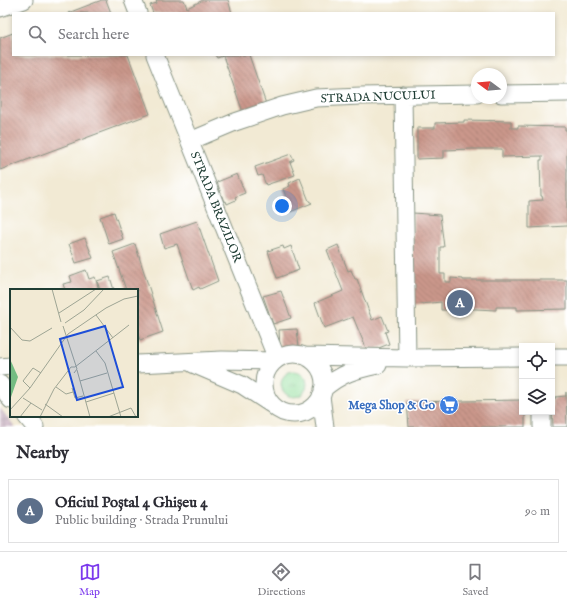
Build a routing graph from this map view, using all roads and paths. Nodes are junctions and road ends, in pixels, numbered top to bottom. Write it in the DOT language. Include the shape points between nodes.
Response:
graph roads {
  1 [pos="24,0"];
  2 [pos="132,0"];
  3 [pos="0,8"];
  4 [pos="138,12"];
  5 [pos="155,56"];
  6 [pos="567,93"];
  7 [pos="471,94"];
  8 [pos="507,94"];
  9 [pos="403,95"];
  10 [pos="190,141"];
  11 [pos="305,356"];
  12 [pos="519,357"];
  13 [pos="555,357"];
  14 [pos="567,357"];
  15 [pos="407,358"];
  16 [pos="275,360"];
  17 [pos="189,362"];
  18 [pos="138,364"];
  19 [pos="0,384"];
  20 [pos="322,393"];
  21 [pos="10,399"];
  22 [pos="271,404"];
  23 [pos="291,414"];
  24 [pos="542,415"];
  25 [pos="27,417"];
  26 [pos="35,427"];
  27 [pos="305,427"];
  28 [pos="325,427"];
  29 [pos="542,427"];
  1 -- 3 [label="street"];
  2 -- 4 [label="street"];
  5 -- 10 [label="street, STRADA BRAZILOR"];
  6 -- 8 [label="street"];
  7 -- 9 [label="street, STRADA NUCULUI"];
  9 -- 10 [label="street, STRADA NUCULUI" via="316,98 235,122"];
  9 -- 15 [label="street"];
  10 -- 16 [label="street, STRADA BRAZILOR"];
  11 -- 15 [label="street"];
  11 -- 16 [label="street" via="290,354"];
  11 -- 20 [label="street" via="318,366 322,373"];
  12 -- 15 [label="street"];
  13 -- 14 [label="street"];
  15 -- 20 [label="street" via="352,370 342,375"];
  16 -- 17 [label="street"];
  16 -- 22 [label="street" via="268,368 264,382 266,396"];
  17 -- 18 [label="street"];
  17 -- 22 [label="street" via="229,378"];
  19 -- 21 [label="street"];
  20 -- 23 [label="street" via="309,410"];
  20 -- 28 [label="street"];
  22 -- 23 [label="street"];
  23 -- 27 [label="street"];
  24 -- 29 [label="street"];
  25 -- 26 [label="street"];
}
